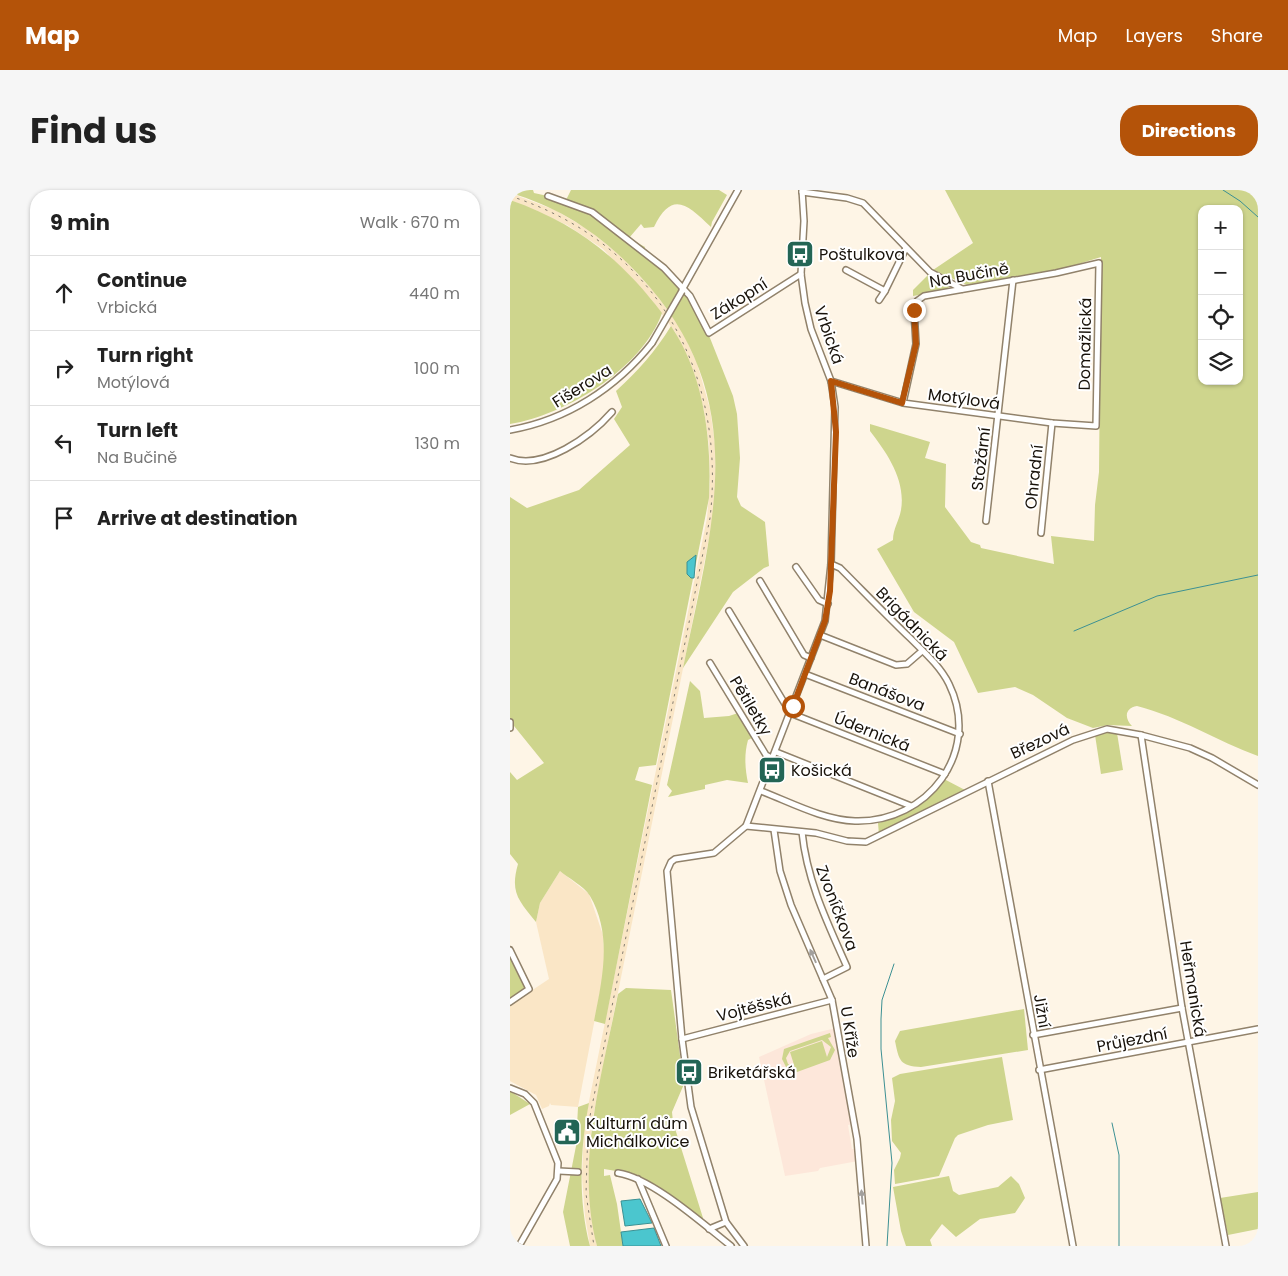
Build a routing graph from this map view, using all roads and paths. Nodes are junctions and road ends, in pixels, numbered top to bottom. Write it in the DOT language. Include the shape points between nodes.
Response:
graph roads {
  1 [pos="738,190"];
  2 [pos="802,191"];
  3 [pos="548,196"];
  4 [pos="906,248"];
  5 [pos="1098,262"];
  6 [pos="846,270"];
  7 [pos="801,274"];
  8 [pos="1013,280"];
  9 [pos="683,289"];
  10 [pos="963,289"];
  11 [pos="885,291"];
  12 [pos="879,300"];
  13 [pos="831,381"];
  14 [pos="902,403"];
  15 [pos="612,412"];
  16 [pos="999,416"];
  17 [pos="1052,423"];
  18 [pos="1096,426"];
  19 [pos="510,430"];
  20 [pos="510,458"];
  21 [pos="986,521"];
  22 [pos="1041,533"];
  23 [pos="831,564"];
  24 [pos="796,567"];
  25 [pos="760,580"];
  26 [pos="828,604"];
  27 [pos="729,611"];
  28 [pos="820,635"];
  29 [pos="922,651"];
  30 [pos="811,658"];
  31 [pos="710,663"];
  32 [pos="805,674"];
  33 [pos="793,706"];
  34 [pos="790,713"];
  35 [pos="510,722"];
  36 [pos="510,728"];
  37 [pos="960,734"];
  38 [pos="1141,735"];
  39 [pos="776,752"];
  40 [pos="773,759"];
  41 [pos="945,774"];
  42 [pos="988,781"];
  43 [pos="1258,785"];
  44 [pos="761,791"];
  45 [pos="911,806"];
  46 [pos="746,826"];
  47 [pos="774,830"];
  48 [pos="802,832"];
  49 [pos="510,950"];
  50 [pos="823,979"];
  51 [pos="832,1000"];
  52 [pos="510,1002"];
  53 [pos="1182,1008"];
  54 [pos="1258,1029"];
  55 [pos="1033,1035"];
  56 [pos="682,1039"];
  57 [pos="1189,1042"];
  58 [pos="1039,1070"];
  59 [pos="510,1088"];
  60 [pos="559,1171"];
  61 [pos="578,1172"];
  62 [pos="618,1173"];
  63 [pos="638,1178"];
  64 [pos="726,1222"];
  65 [pos="709,1230"];
  66 [pos="519,1246"];
  67 [pos="666,1246"];
  68 [pos="731,1246"];
  69 [pos="744,1246"];
  70 [pos="866,1246"];
  71 [pos="1073,1246"];
  72 [pos="1226,1246"];
  1 -- 9 [label="street, Fišerova"];
  2 -- 4 [label="street" via="863,203"];
  2 -- 7 [label="street, Vrbická"];
  3 -- 9 [label="street" via="592,212 664,268"];
  4 -- 10 [label="street" via="930,272"];
  4 -- 11 [label="street"];
  5 -- 8 [label="street, Na Bučině"];
  5 -- 18 [label="street, Domažlická"];
  6 -- 11 [label="street"];
  7 -- 9 [label="street, Zákopní" via="709,333"];
  7 -- 13 [label="street, Vrbická" via="811,329"];
  8 -- 10 [label="street, Na Bučině"];
  8 -- 16 [label="street, Stožární"];
  9 -- 19 [label="street, Fišerova, bridge" via="652,343 618,380 552,419"];
  10 -- 14 [label="street, Na Bučině" via="924,296 917,301 914,310 916,344"];
  11 -- 12 [label="street"];
  13 -- 14 [label="street, Motýlová"];
  13 -- 23 [label="street, Vrbická" via="836,432"];
  14 -- 16 [label="street, Motýlová"];
  15 -- 20 [label="street" via="603,422 554,454 533,462"];
  16 -- 17 [label="street, Motýlová"];
  16 -- 21 [label="street, Stožární"];
  17 -- 18 [label="street, Motýlová"];
  17 -- 22 [label="street, Ohradní"];
  23 -- 26 [label="street, Vrbická"];
  23 -- 29 [label="street, Brigádnická" via="840,568"];
  24 -- 26 [label="street" via="819,600"];
  25 -- 30 [label="street" via="804,655"];
  26 -- 28 [label="street, Vrbická"];
  27 -- 33 [label="street" via="785,704"];
  28 -- 29 [label="street" via="896,665 907,664"];
  28 -- 30 [label="street, Vrbická"];
  29 -- 37 [label="street, Brigádnická" via="939,668 950,686 959,713"];
  30 -- 32 [label="street, Vrbická"];
  31 -- 40 [label="street, Pětiletky" via="766,755"];
  32 -- 33 [label="street, Vrbická"];
  32 -- 37 [label="street, Banášova"];
  33 -- 34 [label="street, Vrbická"];
  34 -- 39 [label="street, Vrbická"];
  34 -- 41 [label="street, Údernická"];
  35 -- 36 [label="street"];
  37 -- 41 [label="street, Brigádnická" via="955,756"];
  38 -- 42 [label="street, Březová" via="1107,729 1084,735"];
  38 -- 43 [label="street, Březová" via="1190,748"];
  38 -- 53 [label="street, Heřmanická"];
  39 -- 40 [label="street, Vrbická"];
  39 -- 45 [label="street"];
  40 -- 44 [label="street, Vrbická"];
  41 -- 45 [label="street, Brigádnická" via="931,791"];
  42 -- 48 [label="street, Březová" via="879,837 857,843"];
  42 -- 55 [label="street, Jižní"];
  44 -- 45 [label="street, Brigádnická" via="824,815 853,821 889,816"];
  44 -- 46 [label="street, Vrbická"];
  46 -- 47 [label="street"];
  46 -- 56 [label="street, Vrbická" via="714,853 675,859 667,871"];
  47 -- 48 [label="street"];
  50 -- 47 [label="street, U Kříže, one-way" via="791,905 780,871"];
  48 -- 50 [label="street, Zvoníčkova" via="814,891 847,966"];
  49 -- 52 [label="street" via="529,989"];
  50 -- 51 [label="street, U Kříže"];
  51 -- 56 [label="street, Vojtěšská"];
  70 -- 51 [label="street, U Kříže, one-way" via="857,1139"];
  53 -- 55 [label="street, Průjezdní"];
  53 -- 57 [label="street, Heřmanická"];
  54 -- 57 [label="street, Průjezdní"];
  55 -- 58 [label="street, Jižní"];
  56 -- 64 [label="street" via="691,1107"];
  57 -- 58 [label="street, Průjezdní"];
  57 -- 72 [label="street, Heřmanická"];
  58 -- 71 [label="street, Jižní"];
  59 -- 60 [label="street" via="525,1094 534,1103 556,1155"];
  60 -- 61 [label="street"];
  60 -- 66 [label="street"];
  62 -- 63 [label="street"];
  63 -- 65 [label="street"];
  63 -- 67 [label="street"];
  64 -- 65 [label="street"];
  64 -- 69 [label="street"];
  65 -- 68 [label="street"];
}
